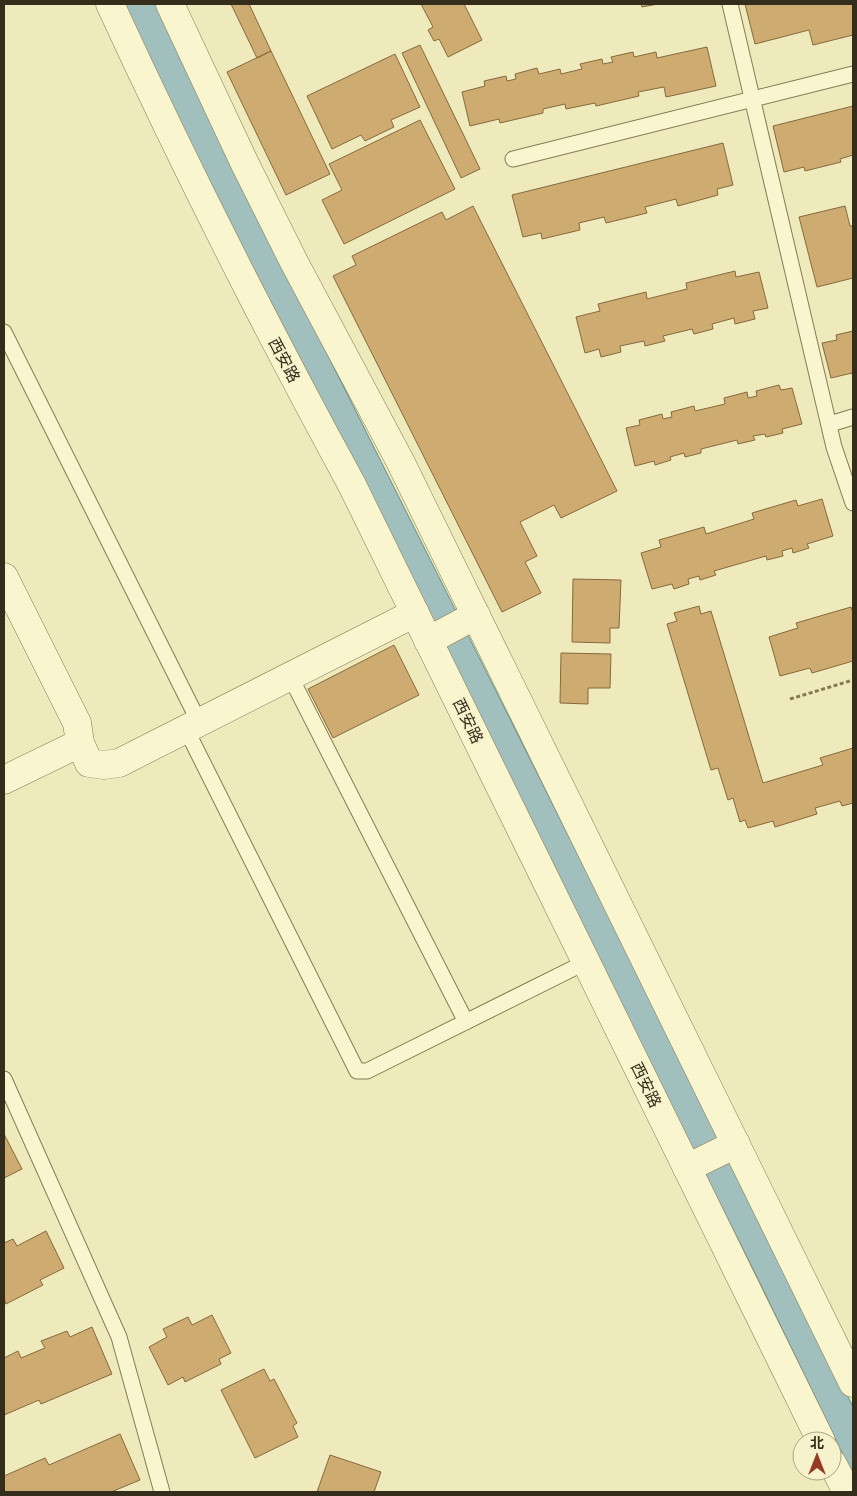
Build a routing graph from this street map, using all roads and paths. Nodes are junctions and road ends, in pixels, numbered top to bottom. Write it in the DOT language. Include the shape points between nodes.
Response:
graph roads {
  1 [pos="110,4"];
  2 [pos="170,4"];
  3 [pos="730,4"];
  4 [pos="853,74"];
  5 [pos="753,99"];
  6 [pos="514,159"];
  7 [pos="4,332"];
  8 [pos="853,417"];
  9 [pos="830,424"];
  10 [pos="853,504"];
  11 [pos="4,577"];
  12 [pos="415,613"];
  13 [pos="471,617"];
  14 [pos="431,639"];
  15 [pos="290,676"];
  16 [pos="853,680"];
  17 [pos="790,699"];
  18 [pos="193,726"];
  19 [pos="80,743"];
  20 [pos="4,780"];
  21 [pos="586,962"];
  22 [pos="466,1022"];
  23 [pos="4,1078"];
  24 [pos="732,1146"];
  25 [pos="691,1166"];
  26 [pos="853,1383"];
  27 [pos="816,1431"];
  28 [pos="162,1492"];
  1 -- 12 [label="street, 西安路" via="196,187"];
  2 -- 13 [label="street" via="294,262 400,461"];
  3 -- 5 [label="lane"];
  4 -- 5 [label="lane"];
  5 -- 6 [label="lane"];
  5 -- 9 [label="lane"];
  7 -- 18 [label="lane"];
  8 -- 9 [label="lane"];
  9 -- 10 [label="lane"];
  11 -- 19 [label="street" via="77,723"];
  12 -- 14 [label="street, 西安路"];
  12 -- 15 [label="street"];
  13 -- 14 [label="street"];
  13 -- 24 [label="street"];
  14 -- 21 [label="street, 西安路"];
  15 -- 18 [label="street"];
  15 -- 22 [label="lane"];
  16 -- 17 [label="path"];
  18 -- 19 [label="street" via="119,763 89,762"];
  18 -- 22 [label="lane" via="357,1071 367,1071"];
  19 -- 20 [label="street"];
  21 -- 22 [label="lane"];
  21 -- 25 [label="street, 西安路"];
  23 -- 28 [label="lane" via="119,1337"];
  24 -- 25 [label="street"];
  24 -- 26 [label="street"];
  25 -- 27 [label="street, 西安路"];
}
